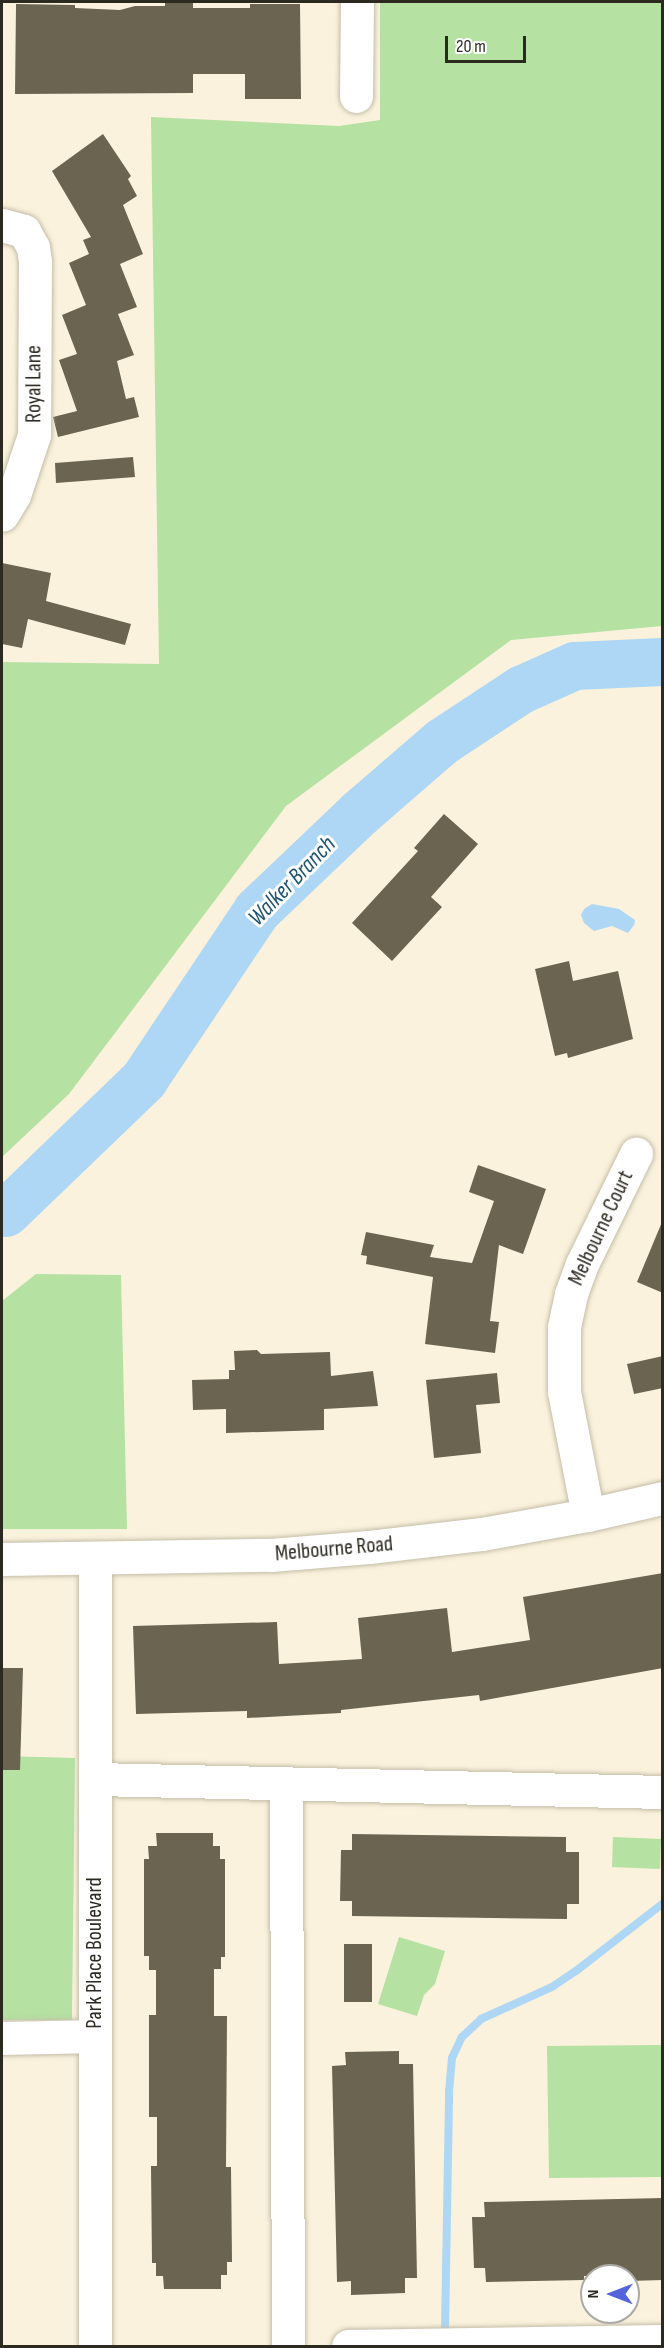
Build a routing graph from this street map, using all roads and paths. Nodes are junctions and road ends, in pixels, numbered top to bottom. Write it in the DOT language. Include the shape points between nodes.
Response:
graph roads {
  1 [pos="357,2"];
  2 [pos="356,96"];
  3 [pos="2,225"];
  4 [pos="13,465"];
  5 [pos="2,515"];
  6 [pos="636,1154"];
  7 [pos="663,1498"];
  8 [pos="588,1515"];
  9 [pos="2,1559"];
  10 [pos="95,1560"];
  11 [pos="95,1779"];
  12 [pos="286,1785"];
  13 [pos="663,1791"];
  14 [pos="95,2036"];
  15 [pos="2,2038"];
  16 [pos="663,2341"];
  17 [pos="95,2346"];
  18 [pos="288,2346"];
  19 [pos="348,2346"];
  1 -- 2 [label="street"];
  3 -- 4 [label="street, Royal Lane" via="24,231 35,261 34,435"];
  4 -- 5 [label="street, Royal Lane" via="14,495"];
  6 -- 8 [label="street, Melbourne Court" via="582,1264 564,1327 564,1392"];
  7 -- 8 [label="street, Melbourne Road"];
  8 -- 10 [label="street, Melbourne Road" via="482,1534 369,1547 271,1555"];
  9 -- 10 [label="street, Melbourne Road"];
  10 -- 11 [label="street, Park Place Boulevard"];
  11 -- 12 [label="street"];
  11 -- 14 [label="street, Park Place Boulevard"];
  12 -- 13 [label="street"];
  12 -- 18 [label="street"];
  14 -- 15 [label="street"];
  14 -- 17 [label="street, Park Place Boulevard"];
  16 -- 19 [label="street"];
}
